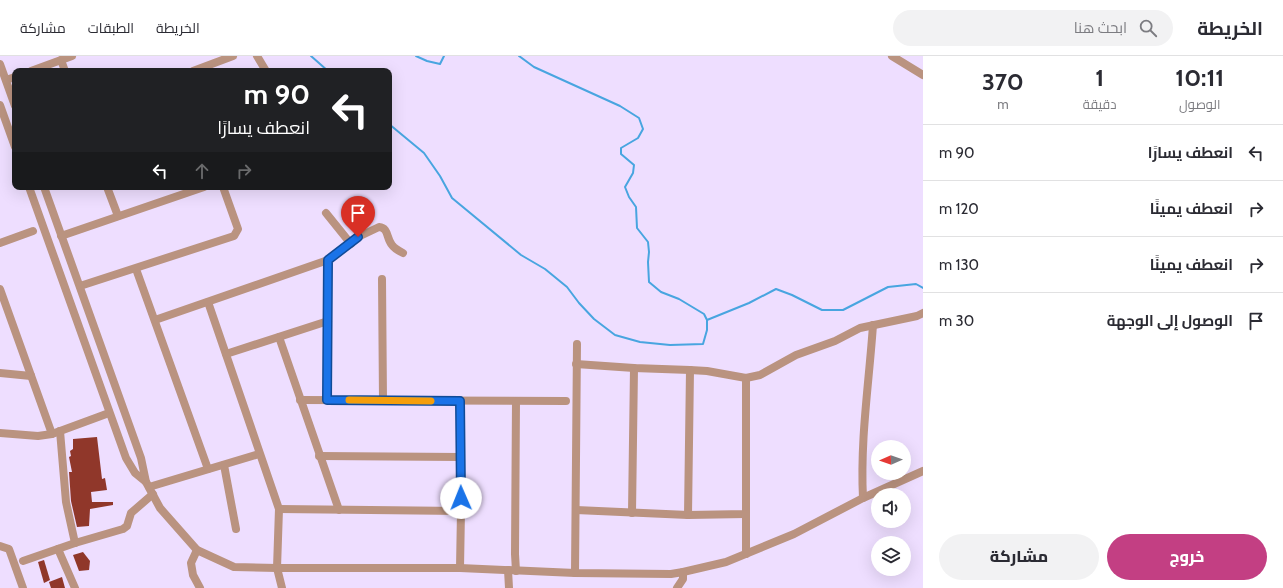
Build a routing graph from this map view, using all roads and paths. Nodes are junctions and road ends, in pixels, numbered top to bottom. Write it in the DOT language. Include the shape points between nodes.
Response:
graph roads {
  1 [pos="72,56"];
  2 [pos="233,56"];
  3 [pos="257,56"];
  4 [pos="892,56"];
  5 [pos="61,60"];
  6 [pos="0,64"];
  7 [pos="39,68"];
  8 [pos="64,68"];
  9 [pos="201,68"];
  10 [pos="264,68"];
  11 [pos="923,75"];
  12 [pos="12,78"];
  13 [pos="6,80"];
  14 [pos="12,97"];
  15 [pos="0,105"];
  16 [pos="12,139"];
  17 [pos="30,190"];
  18 [pos="45,190"];
  19 [pos="108,190"];
  20 [pos="195,190"];
  21 [pos="224,190"];
  22 [pos="326,213"];
  23 [pos="118,216"];
  24 [pos="33,231"];
  25 [pos="61,236"];
  26 [pos="0,243"];
  27 [pos="351,244"];
  28 [pos="403,253"];
  29 [pos="328,260"];
  30 [pos="136,269"];
  31 [pos="382,279"];
  32 [pos="80,286"];
  33 [pos="0,289"];
  34 [pos="208,302"];
  35 [pos="923,313"];
  36 [pos="155,320"];
  37 [pos="328,321"];
  38 [pos="873,325"];
  39 [pos="279,337"];
  40 [pos="577,344"];
  41 [pos="226,354"];
  42 [pos="576,364"];
  43 [pos="634,368"];
  44 [pos="690,370"];
  45 [pos="0,373"];
  46 [pos="31,376"];
  47 [pos="746,378"];
  48 [pos="300,400"];
  49 [pos="327,400"];
  50 [pos="382,401"];
  51 [pos="460,401"];
  52 [pos="516,401"];
  53 [pos="566,401"];
  54 [pos="110,413"];
  55 [pos="60,430"];
  56 [pos="0,433"];
  57 [pos="52,434"];
  58 [pos="259,454"];
  59 [pos="319,456"];
  60 [pos="460,457"];
  61 [pos="224,465"];
  62 [pos="208,469"];
  63 [pos="923,471"];
  64 [pos="149,488"];
  65 [pos="863,498"];
  66 [pos="279,509"];
  67 [pos="339,510"];
  68 [pos="576,510"];
  69 [pos="461,511"];
  70 [pos="632,513"];
  71 [pos="746,514"];
  72 [pos="688,515"];
  73 [pos="236,529"];
  74 [pos="75,543"];
  75 [pos="0,546"];
  76 [pos="58,549"];
  77 [pos="197,550"];
  78 [pos="746,554"];
  79 [pos="23,561"];
  80 [pos="277,568"];
  81 [pos="460,568"];
  82 [pos="512,571"];
  83 [pos="683,572"];
  84 [pos="575,573"];
  85 [pos="23,588"];
  86 [pos="75,588"];
  87 [pos="200,588"];
  88 [pos="282,588"];
  89 [pos="509,588"];
  90 [pos="677,588"];
  1 -- 5 [label="street"];
  2 -- 9 [label="street"];
  3 -- 10 [label="street"];
  4 -- 11 [label="street"];
  5 -- 7 [label="street"];
  5 -- 8 [label="street"];
  6 -- 13 [label="street"];
  12 -- 13 [label="street"];
  13 -- 14 [label="street"];
  15 -- 16 [label="street"];
  17 -- 54 [label="street"];
  18 -- 25 [label="street"];
  19 -- 23 [label="street"];
  20 -- 23 [label="street"];
  21 -- 30 [label="street" via="238,229 234,236"];
  22 -- 27 [label="street"];
  23 -- 25 [label="street"];
  24 -- 26 [label="street"];
  25 -- 32 [label="street"];
  27 -- 28 [label="street" via="358,237 382,227 386,230 390,244"];
  27 -- 29 [label="street"];
  29 -- 34 [label="street"];
  29 -- 37 [label="street"];
  30 -- 32 [label="street"];
  30 -- 36 [label="street"];
  31 -- 50 [label="street"];
  32 -- 64 [label="street" via="141,458"];
  33 -- 46 [label="street"];
  34 -- 36 [label="street"];
  34 -- 41 [label="street"];
  35 -- 38 [label="street"];
  36 -- 62 [label="street"];
  37 -- 39 [label="street"];
  37 -- 49 [label="street"];
  38 -- 47 [label="street" via="796,355 760,375"];
  38 -- 65 [label="street" via="864,416"];
  39 -- 41 [label="street"];
  39 -- 48 [label="street"];
  40 -- 42 [label="street"];
  41 -- 58 [label="street"];
  42 -- 43 [label="street"];
  42 -- 68 [label="street"];
  43 -- 44 [label="street"];
  43 -- 70 [label="street"];
  44 -- 47 [label="street"];
  44 -- 72 [label="street"];
  45 -- 46 [label="street"];
  46 -- 57 [label="street"];
  47 -- 71 [label="street"];
  48 -- 49 [label="street"];
  48 -- 59 [label="street"];
  49 -- 50 [label="street"];
  50 -- 51 [label="street"];
  51 -- 52 [label="street"];
  51 -- 60 [label="street"];
  52 -- 53 [label="street"];
  52 -- 82 [label="street" via="515,554"];
  54 -- 55 [label="street"];
  54 -- 64 [label="street" via="130,467"];
  55 -- 57 [label="street"];
  55 -- 74 [label="street" via="66,502"];
  56 -- 57 [label="street" via="38,436"];
  58 -- 61 [label="street"];
  58 -- 66 [label="street"];
  59 -- 60 [label="street"];
  59 -- 67 [label="street"];
  60 -- 69 [label="street"];
  61 -- 62 [label="street"];
  61 -- 73 [label="street"];
  62 -- 64 [label="street"];
  63 -- 65 [label="street"];
  64 -- 74 [label="street" via="131,513 127,526 122,530"];
  64 -- 77 [label="street" via="160,508"];
  65 -- 78 [label="street" via="794,534"];
  66 -- 67 [label="street"];
  66 -- 80 [label="street"];
  67 -- 69 [label="street"];
  68 -- 70 [label="street"];
  68 -- 84 [label="street"];
  69 -- 81 [label="street"];
  70 -- 72 [label="street"];
  71 -- 72 [label="street"];
  71 -- 78 [label="street"];
  74 -- 76 [label="street"];
  75 -- 85 [label="street" via="8,550"];
  76 -- 79 [label="street"];
  76 -- 86 [label="street"];
  77 -- 80 [label="street" via="234,567"];
  77 -- 87 [label="street" via="191,563 193,575"];
  78 -- 83 [label="street" via="726,562"];
  80 -- 81 [label="street"];
  80 -- 88 [label="street"];
  81 -- 82 [label="street"];
  82 -- 84 [label="street"];
  82 -- 89 [label="street"];
  83 -- 84 [label="street"];
  83 -- 90 [label="street" via="683,579"];
}
